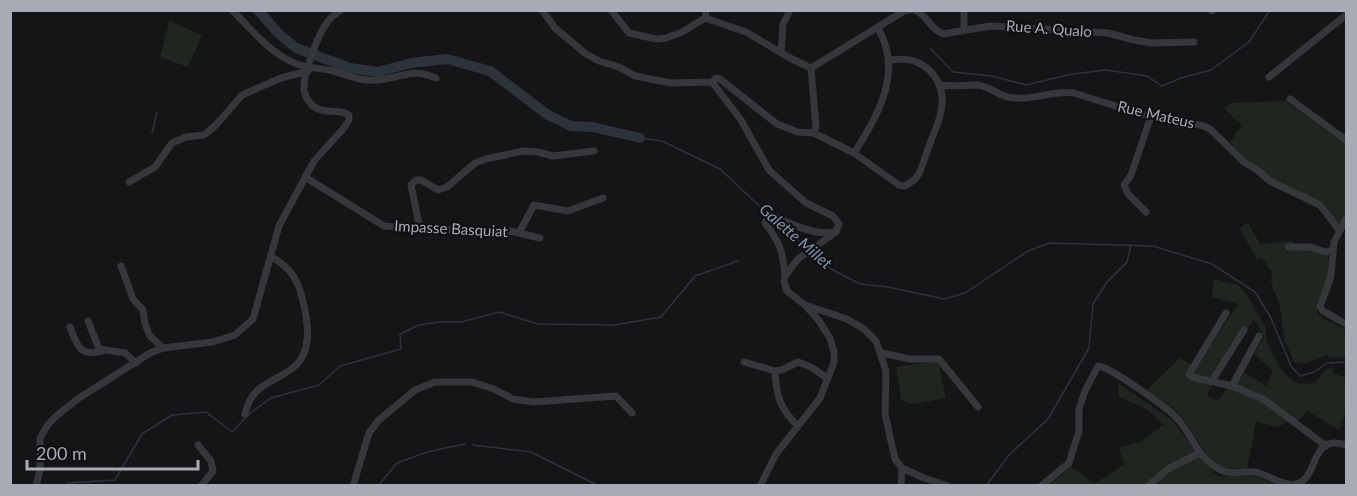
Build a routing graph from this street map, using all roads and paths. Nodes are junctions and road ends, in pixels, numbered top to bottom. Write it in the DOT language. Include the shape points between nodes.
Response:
graph roads {
  1 [pos="232,10"];
  2 [pos="341,10"];
  3 [pos="542,10"];
  4 [pos="611,10"];
  5 [pos="790,10"];
  6 [pos="912,10"];
  7 [pos="964,10"];
  8 [pos="705,14"];
  9 [pos="1347,15"];
  10 [pos="878,28"];
  11 [pos="964,30"];
  12 [pos="1194,42"];
  13 [pos="781,53"];
  14 [pos="890,60"];
  15 [pos="309,67"];
  16 [pos="811,68"];
  17 [pos="1269,77"];
  18 [pos="436,78"];
  19 [pos="712,82"];
  20 [pos="940,85"];
  21 [pos="1290,99"];
  22 [pos="1151,116"];
  23 [pos="814,133"];
  24 [pos="1347,140"];
  25 [pos="594,151"];
  26 [pos="854,153"];
  27 [pos="305,177"];
  28 [pos="129,182"];
  29 [pos="603,198"];
  30 [pos="1146,212"];
  31 [pos="1347,219"];
  32 [pos="420,229"];
  33 [pos="1339,230"];
  34 [pos="836,231"];
  35 [pos="519,233"];
  36 [pos="540,238"];
  37 [pos="1289,247"];
  38 [pos="1333,250"];
  39 [pos="272,257"];
  40 [pos="121,266"];
  41 [pos="785,276"];
  42 [pos="805,305"];
  43 [pos="1226,313"];
  44 [pos="88,321"];
  45 [pos="1347,324"];
  46 [pos="70,327"];
  47 [pos="1244,330"];
  48 [pos="1259,336"];
  49 [pos="163,348"];
  50 [pos="102,351"];
  51 [pos="882,353"];
  52 [pos="744,362"];
  53 [pos="136,363"];
  54 [pos="775,371"];
  55 [pos="827,378"];
  56 [pos="1212,381"];
  57 [pos="1232,386"];
  58 [pos="978,407"];
  59 [pos="632,413"];
  60 [pos="245,414"];
  61 [pos="798,426"];
  62 [pos="198,445"];
  63 [pos="1347,445"];
  64 [pos="1326,446"];
  65 [pos="1200,453"];
  66 [pos="902,468"];
  67 [pos="36,486"];
  68 [pos="201,486"];
  69 [pos="353,486"];
  70 [pos="760,486"];
  71 [pos="901,486"];
  72 [pos="948,486"];
  73 [pos="1041,486"];
  74 [pos="1148,486"];
  1 -- 15 [label="street" via="270,49 292,63"];
  2 -- 15 [label="street" via="328,20"];
  3 -- 19 [label="street" via="555,28 599,61 654,81"];
  4 -- 8 [label="street" via="629,33 656,39 682,32"];
  5 -- 13 [label="street" via="783,24"];
  6 -- 10 [label="street, Rue A. Qualo"];
  6 -- 11 [label="street, Rue A. Qualo" via="923,14 943,34"];
  7 -- 11 [label="street"];
  8 -- 13 [label="street"];
  9 -- 17 [label="street"];
  10 -- 14 [label="street"];
  10 -- 16 [label="street, Rue A. Qualo"];
  11 -- 12 [label="street, Rue A. Qualo" via="1022,27 1108,33 1152,43"];
  13 -- 16 [label="street"];
  14 -- 20 [label="street" via="918,62"];
  14 -- 26 [label="street" via="878,115"];
  15 -- 18 [label="street" via="361,81 421,72"];
  15 -- 27 [label="street" via="304,88 307,99 321,111 345,112 349,120"];
  15 -- 28 [label="street" via="242,95 204,135 172,143 155,167"];
  16 -- 23 [label="street"];
  19 -- 23 [label="street" via="720,79 777,124"];
  19 -- 34 [label="street" via="741,120 769,170 806,203 835,218 839,224"];
  20 -- 22 [label="street, Rue Mateus" via="979,85 1007,97 1074,93"];
  20 -- 26 [label="street" via="943,103 939,124 919,174 910,184 899,185"];
  21 -- 24 [label="street"];
  22 -- 30 [label="street" via="1124,185"];
  22 -- 33 [label="street, Rue Mateus" via="1210,129 1270,181 1320,205"];
  23 -- 26 [label="street"];
  25 -- 32 [label="street" via="553,156 523,151 486,159 438,190 416,180 411,184"];
  27 -- 32 [label="street, Impasse Basquiat" via="384,226"];
  27 -- 39 [label="street" via="279,226"];
  29 -- 35 [label="street" via="568,211 534,205"];
  31 -- 33 [label="street"];
  32 -- 35 [label="street, Impasse Basquiat"];
  33 -- 38 [label="street"];
  34 -- 41 [label="street" via="798,259"];
  34 -- 41 [label="street" via="794,226 772,215 768,217 765,223 778,240"];
  35 -- 36 [label="street, Impasse Basquiat"];
  37 -- 38 [label="street"];
  38 -- 45 [label="street" via="1331,276 1320,307"];
  39 -- 49 [label="street" via="248,326 213,342"];
  39 -- 60 [label="street" via="295,276 307,316 308,338 295,367 262,385"];
  40 -- 49 [label="street" via="133,299 143,310 150,336"];
  41 -- 42 [label="street" via="787,291"];
  42 -- 51 [label="street" via="864,328"];
  42 -- 55 [label="street" via="830,338 834,362"];
  43 -- 56 [label="street" via="1189,372 1192,377"];
  44 -- 50 [label="street"];
  46 -- 50 [label="street" via="78,347 93,353"];
  47 -- 56 [label="street"];
  48 -- 57 [label="street"];
  49 -- 53 [label="street"];
  50 -- 53 [label="street" via="125,353"];
  51 -- 58 [label="street" via="939,359"];
  51 -- 66 [label="street" via="886,371 885,414 895,459"];
  52 -- 54 [label="street"];
  53 -- 67 [label="street" via="79,398 47,426 40,438"];
  54 -- 55 [label="street" via="798,362"];
  54 -- 61 [label="street" via="777,395"];
  55 -- 61 [label="street" via="820,398"];
  56 -- 57 [label="street"];
  57 -- 64 [label="street" via="1263,399"];
  59 -- 69 [label="street" via="616,396 533,402 513,399 472,382 435,382 415,390 379,420 369,433"];
  61 -- 70 [label="street" via="776,454"];
  62 -- 68 [label="street" via="211,461 213,471"];
  63 -- 64 [label="street"];
  64 -- 65 [label="street" via="1319,451 1301,483 1295,484 1254,472 1225,472"];
  65 -- 73 [label="street" via="1175,417 1118,375 1098,366 1079,409 1079,431 1070,463"];
  65 -- 74 [label="street" via="1169,468"];
  66 -- 71 [label="street"];
  66 -- 72 [label="street"];
}
